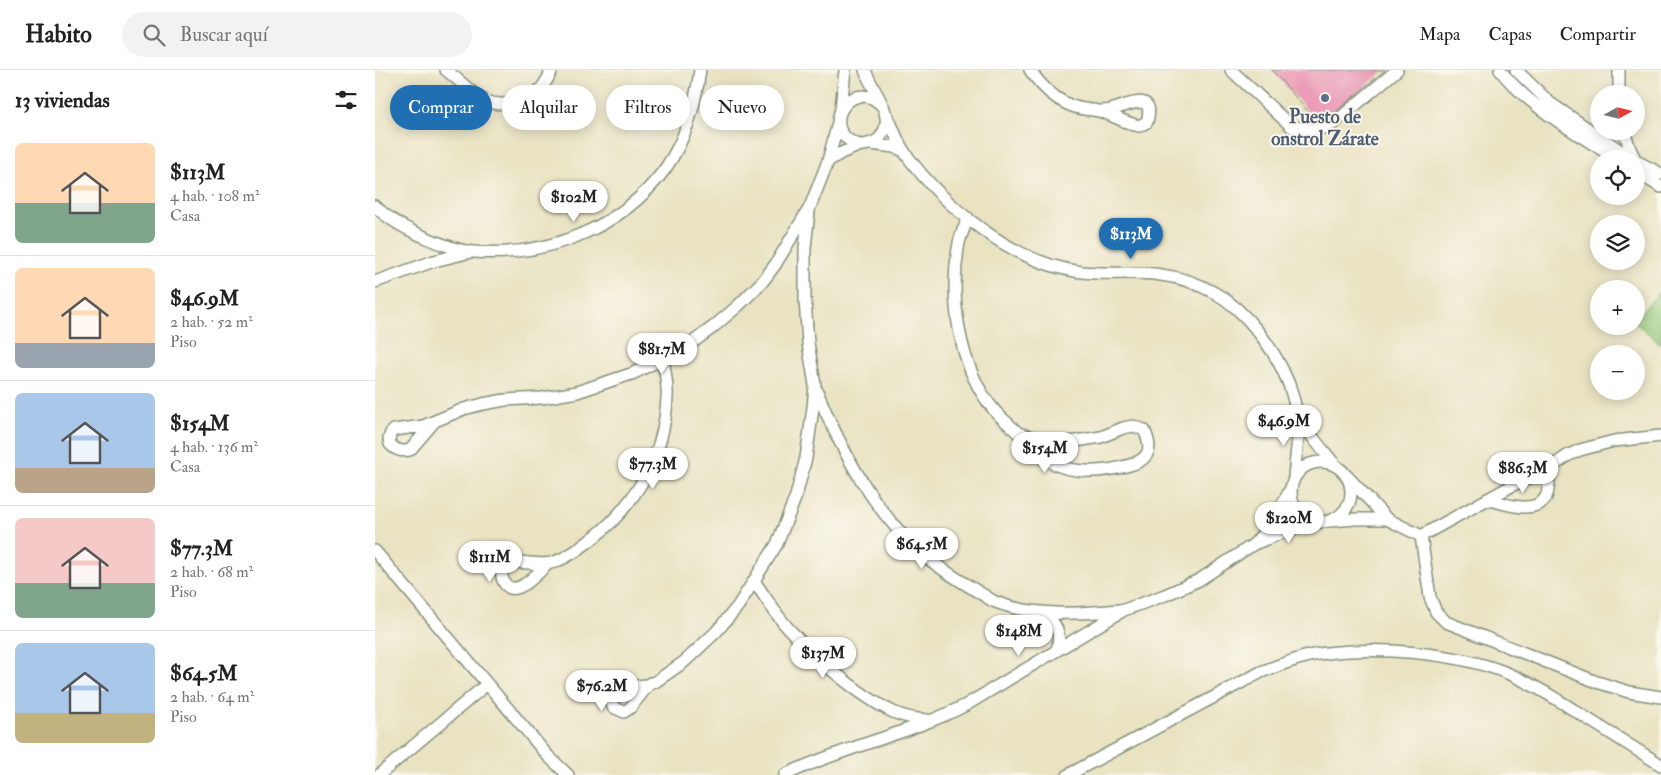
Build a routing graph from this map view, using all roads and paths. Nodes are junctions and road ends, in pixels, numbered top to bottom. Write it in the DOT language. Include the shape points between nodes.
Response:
graph roads {
  1 [pos="446,70"];
  2 [pos="552,70"];
  3 [pos="700,70"];
  4 [pos="845,70"];
  5 [pos="865,70"];
  6 [pos="1030,70"];
  7 [pos="1231,70"];
  8 [pos="1397,70"];
  9 [pos="1500,70"];
  10 [pos="1516,70"];
  11 [pos="1619,70"];
  12 [pos="1619,85"];
  13 [pos="886,112"];
  14 [pos="1101,112"];
  15 [pos="840,114"];
  16 [pos="865,144"];
  17 [pos="1602,150"];
  18 [pos="1620,150"];
  19 [pos="904,151"];
  20 [pos="828,161"];
  21 [pos="1645,165"];
  22 [pos="1661,174"];
  23 [pos="1645,177"];
  24 [pos="1647,180"];
  25 [pos="1661,187"];
  26 [pos="375,206"];
  27 [pos="810,207"];
  28 [pos="968,218"];
  29 [pos="435,241"];
  30 [pos="788,244"];
  31 [pos="805,248"];
  32 [pos="473,252"];
  33 [pos="434,261"];
  34 [pos="375,282"];
  35 [pos="663,359"];
  36 [pos="815,385"];
  37 [pos="1299,417"];
  38 [pos="435,421"];
  39 [pos="830,421"];
  40 [pos="811,423"];
  41 [pos="1018,433"];
  42 [pos="1661,436"];
  43 [pos="1336,466"];
  44 [pos="1549,469"];
  45 [pos="1347,476"];
  46 [pos="1292,484"];
  47 [pos="1487,499"];
  48 [pos="1387,519"];
  49 [pos="1322,522"];
  50 [pos="1421,536"];
  51 [pos="1254,544"];
  52 [pos="375,551"];
  53 [pos="548,564"];
  54 [pos="754,581"];
  55 [pos="1124,610"];
  56 [pos="1043,612"];
  57 [pos="1057,650"];
  58 [pos="651,683"];
  59 [pos="487,684"];
  60 [pos="1661,697"];
  61 [pos="893,712"];
  62 [pos="929,721"];
  63 [pos="892,734"];
  64 [pos="1661,764"];
  65 [pos="379,775"];
  66 [pos="568,775"];
  67 [pos="785,775"];
  68 [pos="1067,775"];
  1 -- 2 [label="street" via="485,100 504,104 535,95"];
  3 -- 32 [label="street" via="693,112 678,147 652,184 619,214 596,228 550,246"];
  4 -- 15 [label="street"];
  5 -- 13 [label="street"];
  6 -- 14 [label="street" via="1046,90 1065,102"];
  7 -- 8 [label="street" via="1292,127 1318,130 1333,124"];
  9 -- 17 [label="street" via="1542,110"];
  10 -- 18 [label="street" via="1550,103"];
  11 -- 12 [label="street"];
  13 -- 15 [label="street" via="873,98 859,96 846,103"];
  13 -- 16 [label="street" via="887,123 881,136"];
  13 -- 19 [label="street"];
  15 -- 16 [label="street" via="843,133 854,143"];
  15 -- 20 [label="street"];
  16 -- 19 [label="street"];
  16 -- 20 [label="street"];
  19 -- 28 [label="street" via="927,180"];
  20 -- 27 [label="street"];
  21 -- 22 [label="street"];
  23 -- 24 [label="street"];
  24 -- 25 [label="street"];
  26 -- 29 [label="street" via="409,231"];
  27 -- 30 [label="street"];
  27 -- 31 [label="street"];
  28 -- 37 [label="street" via="1005,245 1043,262 1083,272 1162,275 1215,292 1243,315 1273,354 1288,382"];
  28 -- 41 [label="street" via="960,241 955,279 962,342 981,392"];
  29 -- 32 [label="street"];
  29 -- 33 [label="street"];
  30 -- 31 [label="street"];
  30 -- 35 [label="street" via="763,281 738,306 696,340"];
  31 -- 36 [label="street" via="808,343"];
  32 -- 33 [label="street"];
  33 -- 34 [label="street"];
  35 -- 38 [label="street" via="634,373 577,392 483,404"];
  35 -- 53 [label="street" via="667,397 663,425 646,476 633,498 600,533 567,556"];
  36 -- 39 [label="street"];
  36 -- 40 [label="street"];
  37 -- 43 [label="street"];
  37 -- 46 [label="street"];
  39 -- 40 [label="street"];
  39 -- 56 [label="street" via="869,491 900,532 927,557 993,601"];
  40 -- 54 [label="street" via="796,496 777,544"];
  41 -- 41 [label="street" via="1045,459 1063,468 1091,472 1137,463 1146,455 1149,442 1144,430 1133,426 1101,438 1063,443"];
  42 -- 44 [label="street" via="1586,448"];
  43 -- 45 [label="street"];
  43 -- 46 [label="street" via="1313,463 1299,472"];
  44 -- 47 [label="street"];
  44 -- 47 [label="street" via="1549,486 1540,503 1519,508"];
  45 -- 48 [label="street"];
  45 -- 49 [label="street" via="1351,495 1348,504 1336,518"];
  46 -- 49 [label="street" via="1295,507 1309,520"];
  46 -- 51 [label="street" via="1271,523"];
  47 -- 50 [label="street"];
  48 -- 49 [label="street"];
  48 -- 50 [label="street"];
  49 -- 51 [label="street" via="1299,526"];
  50 -- 60 [label="street" via="1430,597 1446,622 1597,682"];
  51 -- 55 [label="street" via="1199,580"];
  52 -- 59 [label="street"];
  54 -- 58 [label="street" via="716,632 684,662"];
  54 -- 61 [label="street" via="787,627 824,664"];
  55 -- 56 [label="street"];
  55 -- 57 [label="street"];
  56 -- 57 [label="street" via="1058,629"];
  57 -- 62 [label="street" via="966,705"];
  59 -- 65 [label="street"];
  59 -- 66 [label="street"];
  61 -- 62 [label="street"];
  61 -- 63 [label="street"];
  62 -- 63 [label="street"];
  63 -- 67 [label="street"];
  64 -- 68 [label="street" via="1539,688 1501,671 1453,657 1352,651 1317,654 1261,672"];
}
